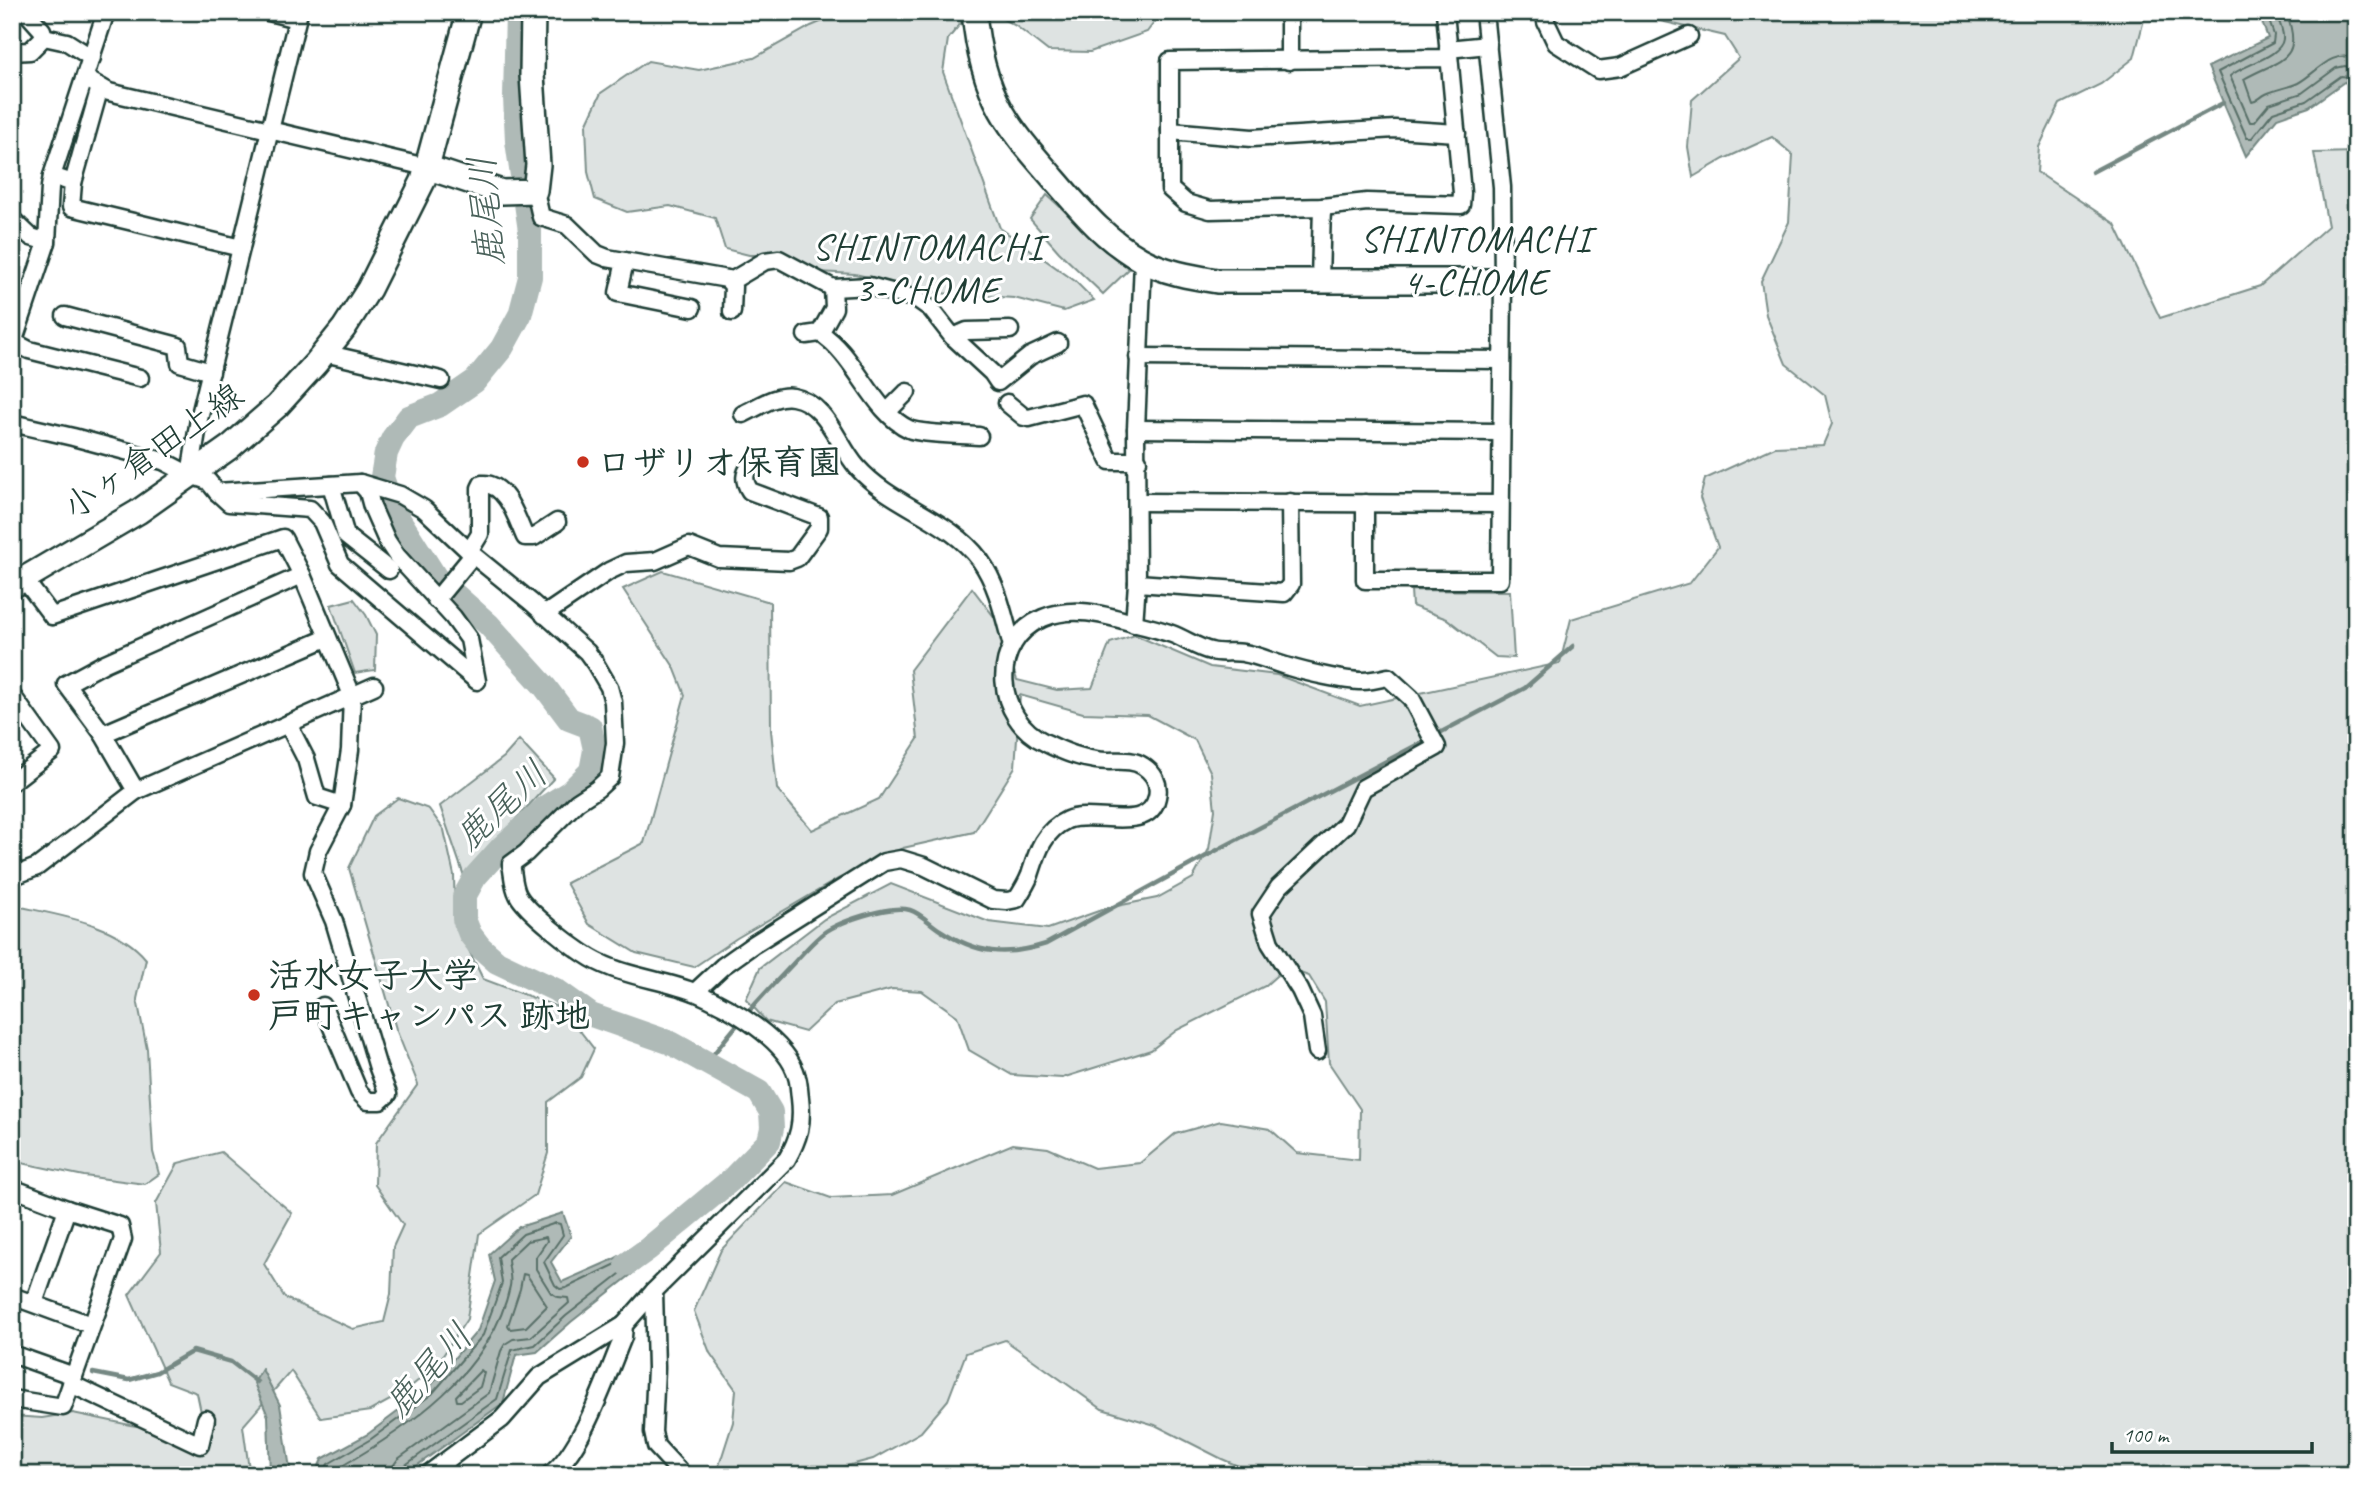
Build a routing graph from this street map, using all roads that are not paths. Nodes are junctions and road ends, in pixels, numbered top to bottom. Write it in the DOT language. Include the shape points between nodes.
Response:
graph roads {
  1 [pos="26,12"];
  2 [pos="106,12"];
  3 [pos="269,12"];
  4 [pos="469,12"];
  5 [pos="533,12"];
  6 [pos="974,12"];
  7 [pos="1289,12"];
  8 [pos="1445,12"];
  9 [pos="1484,12"];
  10 [pos="1546,12"];
  11 [pos="298,16"];
  12 [pos="1689,36"];
  13 [pos="44,37"];
  14 [pos="1488,45"];
  15 [pos="12,52"];
  16 [pos="1448,53"];
  17 [pos="92,58"];
  18 [pos="1289,61"];
  19 [pos="85,78"];
  20 [pos="100,87"];
  21 [pos="269,128"];
  22 [pos="1170,131"];
  23 [pos="1457,133"];
  24 [pos="426,167"];
  25 [pos="52,176"];
  26 [pos="74,183"];
  27 [pos="535,191"];
  28 [pos="1322,207"];
  29 [pos="12,219"];
  30 [pos="47,242"];
  31 [pos="240,248"];
  32 [pos="625,261"];
  33 [pos="1143,261"];
  34 [pos="727,279"];
  35 [pos="1320,280"];
  36 [pos="1503,281"];
  37 [pos="833,288"];
  38 [pos="692,308"];
  39 [pos="732,312"];
  40 [pos="65,316"];
  41 [pos="1010,330"];
  42 [pos="953,337"];
  43 [pos="1058,343"];
  44 [pos="13,344"];
  45 [pos="324,353"];
  46 [pos="1138,357"];
  47 [pos="1501,360"];
  48 [pos="211,372"];
  49 [pos="140,378"];
  50 [pos="441,380"];
  51 [pos="906,392"];
  52 [pos="1007,403"];
  53 [pos="888,411"];
  54 [pos="743,414"];
  55 [pos="12,423"];
  56 [pos="1136,429"];
  57 [pos="1500,432"];
  58 [pos="979,436"];
  59 [pos="1138,461"];
  60 [pos="751,464"];
  61 [pos="190,475"];
  62 [pos="360,483"];
  63 [pos="331,485"];
  64 [pos="216,492"];
  65 [pos="1138,502"];
  66 [pos="1290,502"];
  67 [pos="1365,503"];
  68 [pos="1500,504"];
  69 [pos="557,522"];
  70 [pos="471,553"];
  71 [pos="389,570"];
  72 [pos="302,575"];
  73 [pos="18,582"];
  74 [pos="1137,583"];
  75 [pos="436,600"];
  76 [pos="544,615"];
  77 [pos="1135,624"];
  78 [pos="327,638"];
  79 [pos="1012,646"];
  80 [pos="374,686"];
  81 [pos="352,695"];
  82 [pos="12,699"];
  83 [pos="288,724"];
  84 [pos="103,734"];
  85 [pos="12,782"];
  86 [pos="136,791"];
  87 [pos="342,805"];
  88 [pos="12,866"];
  89 [pos="695,992"];
  90 [pos="323,1006"];
  91 [pos="1317,1051"];
  92 [pos="12,1188"];
  93 [pos="67,1209"];
  94 [pos="653,1291"];
  95 [pos="12,1296"];
  96 [pos="34,1303"];
  97 [pos="91,1325"];
  98 [pos="624,1325"];
  99 [pos="12,1354"];
  100 [pos="72,1380"];
  101 [pos="12,1399"];
  102 [pos="206,1419"];
  103 [pos="427,1475"];
  104 [pos="549,1475"];
  105 [pos="683,1475"];
  1 -- 13 [label="street"];
  2 -- 17 [label="street"];
  3 -- 11 [label="street"];
  4 -- 24 [label="street, 小ヶ倉田上線"];
  5 -- 27 [label="street"];
  6 -- 33 [label="street" via="987,76 1002,110 1032,154 1098,229"];
  7 -- 18 [label="street"];
  8 -- 16 [label="street"];
  9 -- 14 [label="street"];
  10 -- 12 [label="street" via="1556,43 1598,70 1620,67"];
  11 -- 21 [label="street"];
  13 -- 15 [label="street" via="30,51"];
  13 -- 17 [label="street" via="68,42"];
  14 -- 16 [label="street"];
  14 -- 36 [label="street" via="1502,187"];
  16 -- 18 [label="street"];
  16 -- 23 [label="street"];
  17 -- 19 [label="street"];
  18 -- 22 [label="street" via="1170,61"];
  19 -- 20 [label="street"];
  19 -- 25 [label="street"];
  20 -- 21 [label="street"];
  20 -- 26 [label="street"];
  21 -- 24 [label="street"];
  21 -- 31 [label="street"];
  22 -- 23 [label="street" via="1252,138 1395,129"];
  22 -- 28 [label="street" via="1170,189 1186,203 1210,210"];
  23 -- 28 [label="street" via="1461,205 1386,201"];
  24 -- 27 [label="street" via="502,192"];
  24 -- 45 [label="street, 小ヶ倉田上線" via="407,217 369,289"];
  25 -- 26 [label="street"];
  25 -- 30 [label="street"];
  26 -- 31 [label="street" via="71,207"];
  27 -- 32 [label="street" via="541,217 567,225 597,254"];
  28 -- 35 [label="street"];
  29 -- 30 [label="street" via="31,237"];
  30 -- 44 [label="street"];
  31 -- 48 [label="street"];
  32 -- 34 [label="street"];
  32 -- 38 [label="street" via="618,293"];
  33 -- 35 [label="street" via="1217,281"];
  33 -- 46 [label="street"];
  34 -- 37 [label="street" via="779,259"];
  34 -- 39 [label="street" via="733,286"];
  35 -- 36 [label="street"];
  36 -- 47 [label="street"];
  37 -- 42 [label="street" via="869,286 917,299"];
  37 -- 53 [label="street" via="834,308 813,334 857,370"];
  40 -- 48 [label="street" via="178,346 180,363"];
  41 -- 42 [label="street" via="967,331"];
  42 -- 43 [label="street" via="998,382 1030,356"];
  44 -- 49 [label="street"];
  45 -- 50 [label="street"];
  45 -- 61 [label="street, 小ヶ倉田上線" via="277,406"];
  46 -- 47 [label="street"];
  46 -- 56 [label="street"];
  47 -- 57 [label="street"];
  48 -- 61 [label="street"];
  51 -- 53 [label="street"];
  52 -- 59 [label="street" via="1029,418 1083,404 1110,461"];
  53 -- 58 [label="street" via="909,429"];
  54 -- 79 [label="street" via="778,397 794,397 818,410 872,483 945,528 979,559 996,587"];
  55 -- 61 [label="street" via="163,461"];
  56 -- 57 [label="street"];
  56 -- 59 [label="street"];
  57 -- 68 [label="street"];
  59 -- 65 [label="street"];
  60 -- 76 [label="street" via="744,473 750,491 819,517 819,528 797,558 719,558 688,546 655,561 626,563"];
  61 -- 64 [label="street" via="208,481"];
  61 -- 73 [label="street, 小ヶ倉田上線" via="138,512"];
  62 -- 63 [label="street"];
  62 -- 70 [label="street" via="400,495 424,509"];
  62 -- 75 [label="street" via="387,541"];
  63 -- 64 [label="street"];
  63 -- 71 [label="street" via="346,536"];
  64 -- 75 [label="street" via="229,503 310,509 322,522 340,564 477,681 469,639"];
  65 -- 66 [label="street"];
  65 -- 74 [label="street"];
  66 -- 67 [label="street"];
  66 -- 74 [label="street" via="1291,584 1284,593"];
  67 -- 68 [label="street"];
  67 -- 68 [label="street" via="1365,580 1500,580"];
  69 -- 70 [label="street" via="534,537 525,537 505,496 495,486 482,484 480,534"];
  70 -- 75 [label="street"];
  70 -- 76 [label="street"];
  72 -- 73 [label="street" via="283,538 52,616"];
  72 -- 78 [label="street"];
  72 -- 84 [label="street" via="66,684"];
  74 -- 77 [label="street"];
  76 -- 89 [label="street" via="587,652 609,687 615,723 614,761 610,777 511,864 518,895 591,958"];
  77 -- 79 [label="street" via="1100,614 1061,613 1031,625"];
  77 -- 91 [label="street" via="1212,652 1244,653 1361,681 1388,677 1411,698 1437,747 1363,788 1346,824 1279,887 1261,914 1270,943 1312,1016"];
  78 -- 81 [label="street"];
  78 -- 84 [label="street"];
  79 -- 89 [label="street" via="1004,687 1016,720 1037,739 1071,753 1145,767 1154,776 1158,791 1148,812 1134,819 1090,816 1066,821 1044,839 1017,899 1007,901 993,900 924,866 901,859 884,862 754,944"];
  80 -- 81 [label="street"];
  81 -- 83 [label="street"];
  81 -- 87 [label="street"];
  82 -- 85 [label="street" via="52,751"];
  83 -- 86 [label="street"];
  83 -- 87 [label="street" via="306,759 317,797"];
  84 -- 86 [label="street"];
  86 -- 88 [label="street" via="37,867 19,874"];
  87 -- 90 [label="street" via="318,851 313,873 334,921 388,1094 380,1101 368,1101 359,1091"];
  89 -- 94 [label="street" via="763,1031 784,1054 797,1075 801,1105 798,1140 788,1159"];
  92 -- 93 [label="street"];
  93 -- 96 [label="street"];
  93 -- 97 [label="street" via="120,1226 123,1239"];
  94 -- 98 [label="street"];
  94 -- 105 [label="street" via="653,1432 656,1446"];
  95 -- 96 [label="street"];
  96 -- 97 [label="street"];
  97 -- 100 [label="street"];
  98 -- 103 [label="street" via="539,1377 502,1419"];
  98 -- 104 [label="street" via="580,1438"];
  99 -- 100 [label="street"];
  100 -- 101 [label="street" via="63,1407"];
  100 -- 102 [label="street" via="200,1445"];
}
